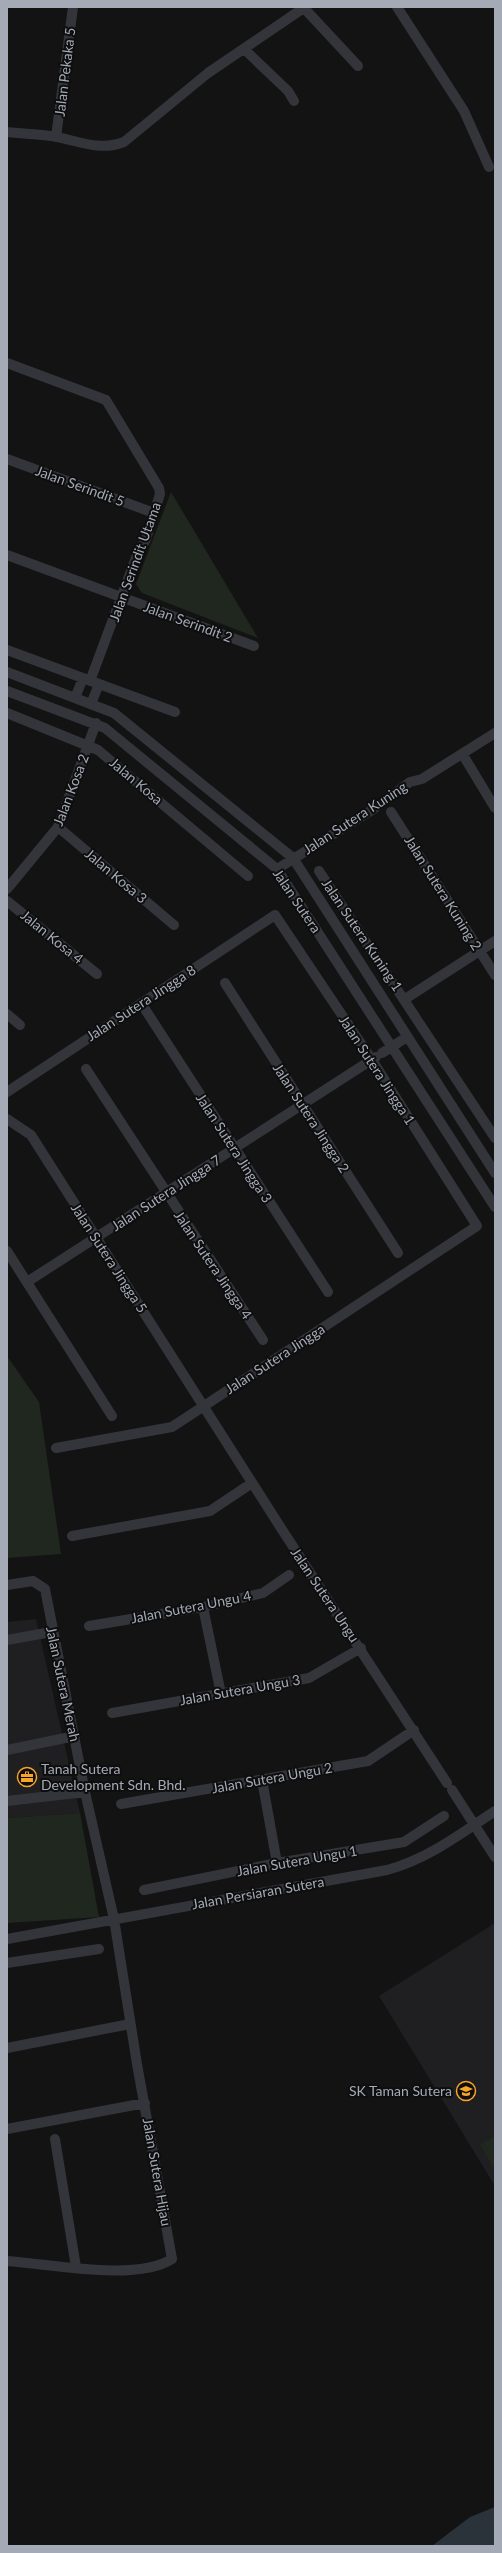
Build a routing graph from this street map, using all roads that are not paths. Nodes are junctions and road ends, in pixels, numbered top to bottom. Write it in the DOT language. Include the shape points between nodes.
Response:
graph roads {
  1 [pos="73,7"];
  2 [pos="305,7"];
  3 [pos="397,7"];
  4 [pos="244,49"];
  5 [pos="358,66"];
  6 [pos="294,102"];
  7 [pos="7,132"];
  8 [pos="56,137"];
  9 [pos="488,167"];
  10 [pos="7,363"];
  11 [pos="7,459"];
  12 [pos="154,513"];
  13 [pos="7,555"];
  14 [pos="121,597"];
  15 [pos="254,646"];
  16 [pos="7,650"];
  17 [pos="7,672"];
  18 [pos="91,681"];
  19 [pos="7,690"];
  20 [pos="75,698"];
  21 [pos="91,704"];
  22 [pos="175,712"];
  23 [pos="8,715"];
  24 [pos="96,723"];
  25 [pos="495,733"];
  26 [pos="88,744"];
  27 [pos="463,755"];
  28 [pos="495,808"];
  29 [pos="391,812"];
  30 [pos="58,827"];
  31 [pos="293,858"];
  32 [pos="277,869"];
  33 [pos="319,871"];
  34 [pos="248,876"];
  35 [pos="7,889"];
  36 [pos="7,900"];
  37 [pos="275,915"];
  38 [pos="174,925"];
  39 [pos="495,941"];
  40 [pos="480,951"];
  41 [pos="98,974"];
  42 [pos="495,975"];
  43 [pos="225,983"];
  44 [pos="405,999"];
  45 [pos="141,1003"];
  46 [pos="7,1014"];
  47 [pos="20,1025"];
  48 [pos="408,1037"];
  49 [pos="392,1047"];
  50 [pos="377,1056"];
  51 [pos="86,1069"];
  52 [pos="7,1092"];
  53 [pos="303,1105"];
  54 [pos="7,1119"];
  55 [pos="495,1138"];
  56 [pos="235,1149"];
  57 [pos="495,1172"];
  58 [pos="166,1194"];
  59 [pos="495,1208"];
  60 [pos="477,1226"];
  61 [pos="97,1238"];
  62 [pos="7,1251"];
  63 [pos="398,1252"];
  64 [pos="27,1282"];
  65 [pos="328,1292"];
  66 [pos="263,1340"];
  67 [pos="204,1406"];
  68 [pos="112,1416"];
  69 [pos="56,1448"];
  70 [pos="252,1483"];
  71 [pos="72,1536"];
  72 [pos="289,1575"];
  73 [pos="7,1585"];
  74 [pos="203,1607"];
  75 [pos="89,1626"];
  76 [pos="51,1632"];
  77 [pos="7,1640"];
  78 [pos="361,1648"];
  79 [pos="221,1694"];
  80 [pos="112,1713"];
  81 [pos="414,1730"];
  82 [pos="75,1736"];
  83 [pos="7,1750"];
  84 [pos="262,1780"];
  85 [pos="85,1792"];
  86 [pos="7,1801"];
  87 [pos="121,1804"];
  88 [pos="495,1812"];
  89 [pos="444,1816"];
  90 [pos="474,1825"];
  91 [pos="495,1857"];
  92 [pos="277,1863"];
  93 [pos="144,1890"];
  94 [pos="114,1919"];
  95 [pos="7,1939"];
  96 [pos="100,1949"];
  97 [pos="7,1963"];
  98 [pos="130,2024"];
  99 [pos="7,2048"];
  100 [pos="145,2103"];
  101 [pos="7,2129"];
  102 [pos="55,2139"];
  103 [pos="7,2261"];
  104 [pos="76,2267"];
  1 -- 8 [label="street, Jalan Pekaka 5"];
  2 -- 4 [label="street"];
  2 -- 5 [label="street"];
  3 -- 9 [label="street" via="464,111"];
  4 -- 6 [label="street" via="288,91"];
  4 -- 8 [label="street" via="208,72 124,142 99,147"];
  7 -- 8 [label="street"];
  10 -- 12 [label="street, Jalan Serindit Utama" via="102,397 109,404 159,488 160,494"];
  11 -- 12 [label="street, Jalan Serindit 5"];
  12 -- 14 [label="street, Jalan Serindit Utama" via="146,539"];
  13 -- 14 [label="street, Jalan Serindit 2"];
  14 -- 15 [label="street, Jalan Serindit 2"];
  14 -- 18 [label="street, Jalan Serindit Utama"];
  16 -- 18 [label="street"];
  17 -- 20 [label="street, Jalan Sutera"];
  18 -- 20 [label="street"];
  18 -- 21 [label="street"];
  18 -- 22 [label="street"];
  19 -- 24 [label="street, Jalan Sutera"];
  20 -- 21 [label="street, Jalan Sutera"];
  21 -- 31 [label="street, Jalan Sutera" via="114,713"];
  23 -- 26 [label="street, Jalan Kosa"];
  24 -- 26 [label="street, Jalan Kosa 2"];
  24 -- 32 [label="street, Jalan Sutera" via="112,733"];
  25 -- 27 [label="street, Jalan Sutera Kuning"];
  26 -- 30 [label="street, Jalan Kosa 2"];
  26 -- 34 [label="street, Jalan Kosa"];
  27 -- 28 [label="street"];
  27 -- 31 [label="street, Jalan Sutera Kuning" via="422,779 410,782 372,810"];
  29 -- 40 [label="street, Jalan Sutera Kuning 2"];
  30 -- 35 [label="street, Jalan Kosa 2"];
  30 -- 38 [label="street, Jalan Kosa 3"];
  31 -- 32 [label="street, Jalan Sutera Kuning"];
  31 -- 48 [label="street, Jalan Sutera"];
  32 -- 49 [label="street, Jalan Sutera"];
  33 -- 44 [label="street, Jalan Sutera Kuning 1"];
  36 -- 41 [label="street, Jalan Kosa 4"];
  37 -- 45 [label="street, Jalan Sutera Jingga 8"];
  37 -- 50 [label="street, Jalan Sutera Jingga 1"];
  39 -- 40 [label="street, Jalan Sutera Kuning 1"];
  40 -- 42 [label="street, Jalan Sutera Kuning 2"];
  40 -- 44 [label="street, Jalan Sutera Kuning 1"];
  43 -- 53 [label="street, Jalan Sutera Jingga 2"];
  44 -- 55 [label="street, Jalan Sutera Kuning 1"];
  45 -- 52 [label="street, Jalan Sutera Jingga 8"];
  45 -- 56 [label="street, Jalan Sutera Jingga 3"];
  46 -- 47 [label="street"];
  48 -- 49 [label="street, Jalan Sutera Jingga 7"];
  48 -- 57 [label="street, Jalan Sutera"];
  49 -- 50 [label="street, Jalan Sutera Jingga 7"];
  49 -- 59 [label="street, Jalan Sutera"];
  50 -- 53 [label="street, Jalan Sutera Jingga 7"];
  50 -- 60 [label="street, Jalan Sutera Jingga 1"];
  51 -- 58 [label="street, Jalan Sutera Jingga 4"];
  53 -- 56 [label="street, Jalan Sutera Jingga 7"];
  53 -- 63 [label="street, Jalan Sutera Jingga 2"];
  54 -- 61 [label="street, Jalan Sutera Jingga 5" via="31,1136"];
  56 -- 58 [label="street, Jalan Sutera Jingga 7"];
  56 -- 65 [label="street, Jalan Sutera Jingga 3"];
  58 -- 61 [label="street, Jalan Sutera Jingga 7"];
  58 -- 66 [label="street, Jalan Sutera Jingga 4"];
  60 -- 67 [label="street, Jalan Sutera Jingga"];
  61 -- 64 [label="street, Jalan Sutera Jingga 7"];
  61 -- 67 [label="street, Jalan Sutera Jingga 5"];
  62 -- 64 [label="street"];
  64 -- 68 [label="street"];
  67 -- 69 [label="street, Jalan Sutera Jingga" via="172,1427"];
  67 -- 70 [label="street, Jalan Sutera Ungu"];
  70 -- 71 [label="street" via="210,1510"];
  70 -- 78 [label="street, Jalan Sutera Ungu"];
  72 -- 74 [label="street, Jalan Sutera Ungu 4" via="263,1593"];
  73 -- 76 [label="street, Jalan Sutera Merah" via="33,1581 45,1590"];
  74 -- 75 [label="street, Jalan Sutera Ungu 4"];
  74 -- 79 [label="street"];
  76 -- 77 [label="street"];
  76 -- 82 [label="street, Jalan Sutera Merah"];
  78 -- 79 [label="street, Jalan Sutera Ungu 3" via="309,1678"];
  78 -- 81 [label="street, Jalan Sutera Ungu"];
  79 -- 80 [label="street, Jalan Sutera Ungu 3"];
  81 -- 84 [label="street, Jalan Sutera Ungu 2" via="368,1760"];
  81 -- 90 [label="street, Jalan Sutera Ungu"];
  82 -- 83 [label="street"];
  82 -- 85 [label="street, Jalan Sutera Merah"];
  84 -- 87 [label="street, Jalan Sutera Ungu 2"];
  84 -- 92 [label="street"];
  85 -- 86 [label="street"];
  85 -- 94 [label="street, Jalan Sutera Merah"];
  88 -- 90 [label="street, Jalan Persiaran Sutera"];
  89 -- 92 [label="street, Jalan Sutera Ungu 1" via="404,1842"];
  90 -- 91 [label="street, Jalan Sutera Ungu"];
  90 -- 94 [label="street, Jalan Persiaran Sutera" via="432,1853 409,1864 387,1870"];
  92 -- 93 [label="street, Jalan Sutera Ungu 1"];
  94 -- 95 [label="street, Jalan Persiaran Sutera"];
  94 -- 98 [label="street, Jalan Sutera Hijau"];
  96 -- 97 [label="street"];
  98 -- 99 [label="street"];
  98 -- 100 [label="street, Jalan Sutera Hijau"];
  100 -- 101 [label="street"];
  100 -- 104 [label="street, Jalan Sutera Hijau" via="172,2259 160,2265 125,2271"];
  102 -- 104 [label="street"];
  103 -- 104 [label="street, Jalan Sutera Hijau"];
}
